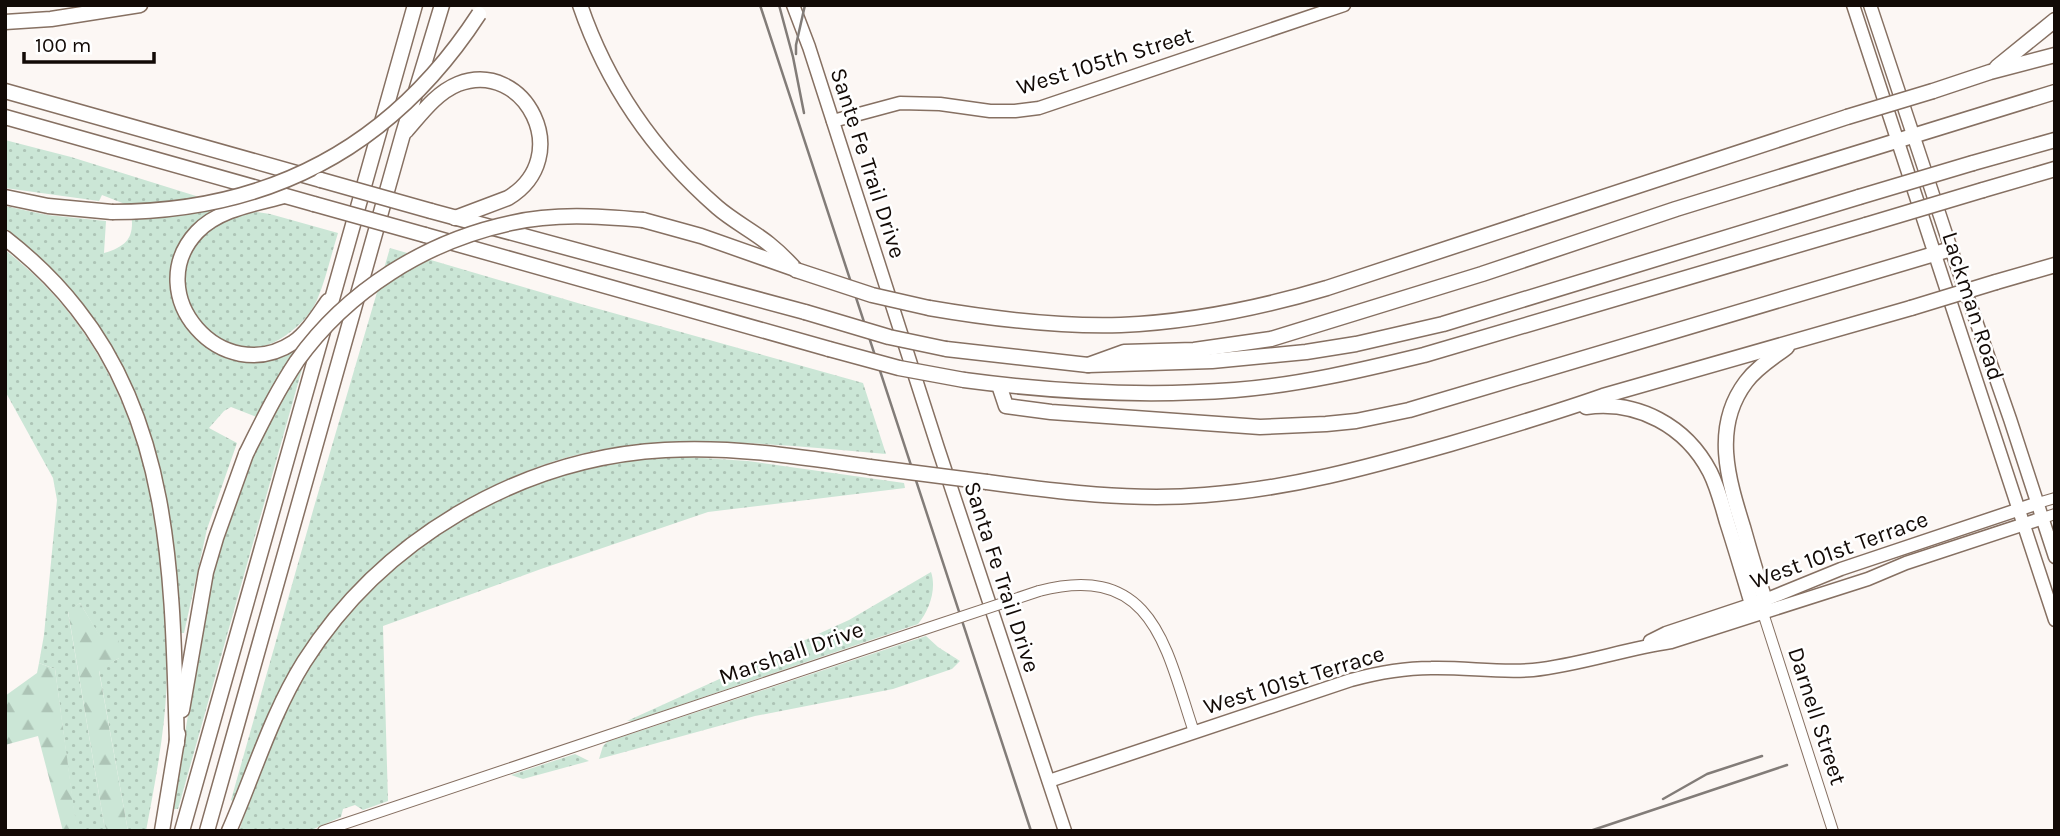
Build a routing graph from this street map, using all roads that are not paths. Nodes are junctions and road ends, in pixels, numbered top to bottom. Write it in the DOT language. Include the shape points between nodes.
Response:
graph roads {
  1 [pos="140,5"];
  2 [pos="415,5"];
  3 [pos="442,5"];
  4 [pos="580,5"];
  5 [pos="793,5"];
  6 [pos="1344,5"];
  7 [pos="1853,5"];
  8 [pos="1870,5"];
  9 [pos="482,10"];
  10 [pos="2055,20"];
  11 [pos="5,22"];
  12 [pos="2055,55"];
  13 [pos="1990,72"];
  14 [pos="5,91"];
  15 [pos="2055,92"];
  16 [pos="5,117"];
  17 [pos="833,121"];
  18 [pos="403,134"];
  19 [pos="1913,136"];
  20 [pos="2055,140"];
  21 [pos="1896,141"];
  22 [pos="2055,169"];
  23 [pos="2055,177"];
  24 [pos="1990,188"];
  25 [pos="284,196"];
  26 [pos="5,197"];
  27 [pos="455,218"];
  28 [pos="5,238"];
  29 [pos="1951,249"];
  30 [pos="1933,254"];
  31 [pos="2055,265"];
  32 [pos="796,270"];
  33 [pos="334,294"];
  34 [pos="901,335"];
  35 [pos="1794,342"];
  36 [pos="1088,365"];
  37 [pos="1972,369"];
  38 [pos="999,385"];
  39 [pos="1564,410"];
  40 [pos="2010,419"];
  41 [pos="2055,498"];
  42 [pos="2038,503"];
  43 [pos="2018,508"];
  44 [pos="2049,516"];
  45 [pos="2023,524"];
  46 [pos="2055,557"];
  47 [pos="1760,606"];
  48 [pos="2055,620"];
  49 [pos="1194,732"];
  50 [pos="177,743"];
  51 [pos="1049,781"];
  52 [pos="162,831"];
  53 [pos="182,831"];
  54 [pos="207,831"];
  55 [pos="229,831"];
  56 [pos="323,831"];
  57 [pos="1065,831"];
  58 [pos="1833,831"];
  1 -- 11 [label="highway"];
  2 -- 33 [label="highway"];
  3 -- 18 [label="highway"];
  4 -- 32 [label="highway" via="613,82 660,150 719,209 769,244"];
  5 -- 17 [label="main road, Sante Fe Trail Drive"];
  6 -- 17 [label="main road, West 105th Street" via="1039,108 990,111 900,103"];
  7 -- 21 [label="main road, Lackman Road"];
  8 -- 19 [label="main road, Lackman Road"];
  9 -- 26 [label="highway, bridge" via="446,61 398,110 331,159 281,182 230,200 163,211 112,212"];
  10 -- 13 [label="highway"];
  12 -- 13 [label="highway"];
  13 -- 32 [label="highway, bridge" via="1327,288 1187,319 1099,325 1017,321 872,295"];
  14 -- 27 [label="highway, bridge"];
  15 -- 19 [label="highway"];
  16 -- 25 [label="highway"];
  17 -- 34 [label="main road, Sante Fe Trail Drive"];
  18 -- 27 [label="highway" via="442,93 475,80 514,91 529,106 538,123 541,148 528,181 516,194"];
  18 -- 54 [label="highway"];
  19 -- 21 [label="highway"];
  19 -- 29 [label="main road, Lackman Road"];
  20 -- 36 [label="highway, bridge" via="1399,335 1254,358"];
  21 -- 30 [label="main road, Lackman Road"];
  21 -- 36 [label="highway" via="1271,339 1194,350 1124,352"];
  22 -- 24 [label="highway"];
  23 -- 24 [label="highway"];
  24 -- 38 [label="highway, bridge" via="1424,355 1331,375 1237,390 1146,394"];
  25 -- 33 [label="highway" via="229,212 197,233 184,252 178,275 187,315 218,347 259,355 277,351 301,336"];
  25 -- 38 [label="highway, bridge" via="899,368"];
  27 -- 36 [label="highway, bridge" via="889,337 946,349"];
  28 -- 50 [label="highway" via="51,278 93,330 142,429 168,555"];
  29 -- 30 [label="highway"];
  29 -- 40 [label="main road, Lackman Road"];
  30 -- 37 [label="main road, Lackman Road"];
  30 -- 38 [label="highway" via="1421,407 1356,421 1259,427 1051,412 1006,406"];
  31 -- 35 [label="highway, bridge"];
  32 -- 50 [label="highway, bridge" via="643,220 559,216 512,222 461,237 417,256 372,285 313,341 282,384 246,454 206,572"];
  33 -- 53 [label="highway"];
  34 -- 51 [label="main road, Santa Fe Trail Drive"];
  35 -- 39 [label="highway"];
  35 -- 47 [label="highway" via="1745,384 1733,405 1725,436 1729,481"];
  37 -- 40 [label="main road" via="1986,373 1999,407"];
  37 -- 43 [label="main road, Lackman Road"];
  39 -- 47 [label="highway" via="1624,407 1650,415 1683,435 1716,484"];
  39 -- 55 [label="highway, bridge" via="1369,467 1270,488 1203,496 1076,494 724,450 638,452 547,473 466,509 424,536 350,603 305,661 278,709"];
  40 -- 42 [label="main road, Lackman Road"];
  41 -- 42 [label="street, West 101st Terrace"];
  42 -- 43 [label="main road, West 101st Terrace"];
  42 -- 44 [label="main road, Lackman Road"];
  43 -- 45 [label="main road, Lackman Road"];
  43 -- 47 [label="main road, West 101st Terrace" via="1841,569"];
  44 -- 45 [label="main road, West 101st Terrace"];
  44 -- 46 [label="main road, Lackman Road"];
  45 -- 47 [label="main road, West 101st Terrace" via="1868,579"];
  45 -- 48 [label="main road, Lackman Road"];
  47 -- 49 [label="main road, West 101st Terrace" via="1587,662 1530,670 1431,668 1376,674"];
  47 -- 58 [label="street, Darnell Street"];
  49 -- 51 [label="main road, West 101st Terrace"];
  49 -- 56 [label="street, Marshall Drive, bridge" via="1156,627 1120,594 1073,584 1039,591"];
  50 -- 52 [label="highway"];
  51 -- 57 [label="main road, Santa Fe Trail Drive"];
}
